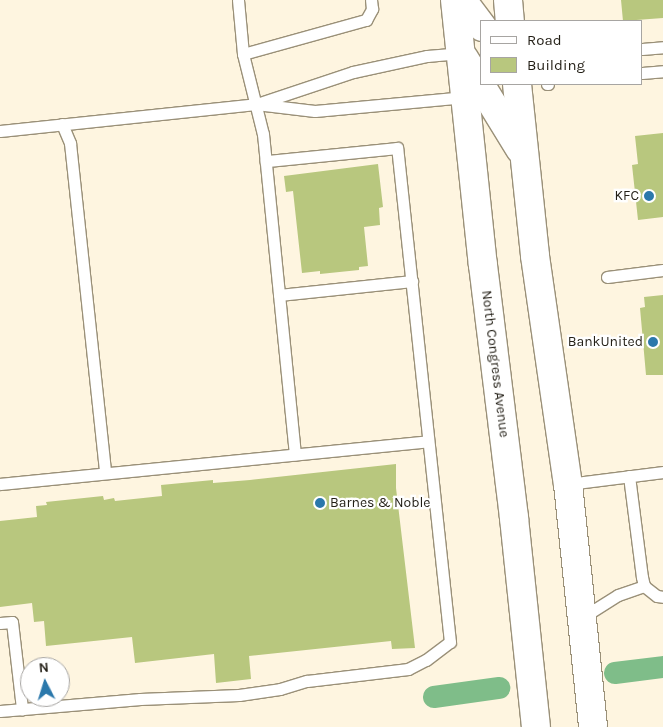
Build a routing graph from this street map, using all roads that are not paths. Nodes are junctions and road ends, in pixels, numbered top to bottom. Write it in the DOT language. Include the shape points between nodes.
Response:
graph roads {
  1 [pos="238,0"];
  2 [pos="371,0"];
  3 [pos="455,0"];
  4 [pos="462,0"];
  5 [pos="508,0"];
  6 [pos="510,20"];
  7 [pos="480,24"];
  8 [pos="663,47"];
  9 [pos="643,49"];
  10 [pos="460,52"];
  11 [pos="243,54"];
  12 [pos="663,71"];
  13 [pos="643,74"];
  14 [pos="480,84"];
  15 [pos="480,85"];
  16 [pos="517,85"];
  17 [pos="465,97"];
  18 [pos="256,104"];
  19 [pos="62,124"];
  20 [pos="0,131"];
  21 [pos="524,156"];
  22 [pos="266,161"];
  23 [pos="663,270"];
  24 [pos="607,277"];
  25 [pos="412,281"];
  26 [pos="279,295"];
  27 [pos="428,441"];
  28 [pos="294,454"];
  29 [pos="663,472"];
  30 [pos="104,473"];
  31 [pos="629,476"];
  32 [pos="0,484"];
  33 [pos="568,484"];
  34 [pos="644,586"];
  35 [pos="663,597"];
  36 [pos="582,618"];
  37 [pos="0,623"];
  38 [pos="22,709"];
  39 [pos="0,711"];
  40 [pos="536,727"];
  41 [pos="592,727"];
  1 -- 11 [label="lane"];
  2 -- 11 [label="lane" via="372,9 366,20"];
  3 -- 10 [label="main road, North Congress Avenue"];
  4 -- 7 [label="main road"];
  5 -- 6 [label="main road"];
  8 -- 9 [label="lane"];
  10 -- 14 [label="main road"];
  10 -- 17 [label="main road, North Congress Avenue"];
  10 -- 18 [label="lane" via="353,72"];
  11 -- 18 [label="lane"];
  12 -- 13 [label="lane"];
  15 -- 21 [label="main road"];
  16 -- 21 [label="main road"];
  17 -- 18 [label="lane" via="315,111"];
  17 -- 40 [label="main road, North Congress Avenue"];
  18 -- 19 [label="lane"];
  18 -- 22 [label="lane"];
  19 -- 20 [label="lane"];
  19 -- 30 [label="lane" via="70,143"];
  21 -- 33 [label="main road"];
  22 -- 25 [label="lane" via="397,148"];
  22 -- 26 [label="lane"];
  23 -- 24 [label="lane"];
  25 -- 26 [label="lane"];
  25 -- 27 [label="lane"];
  26 -- 28 [label="lane"];
  27 -- 28 [label="lane"];
  27 -- 38 [label="lane" via="450,642 426,660 408,669 307,681 239,695"];
  28 -- 30 [label="lane"];
  29 -- 31 [label="lane"];
  30 -- 32 [label="lane"];
  31 -- 33 [label="lane"];
  31 -- 34 [label="lane"];
  33 -- 36 [label="main road"];
  34 -- 35 [label="lane"];
  34 -- 36 [label="lane" via="618,595"];
  36 -- 41 [label="main road"];
  37 -- 38 [label="lane" via="12,622"];
  38 -- 39 [label="lane"];
}
